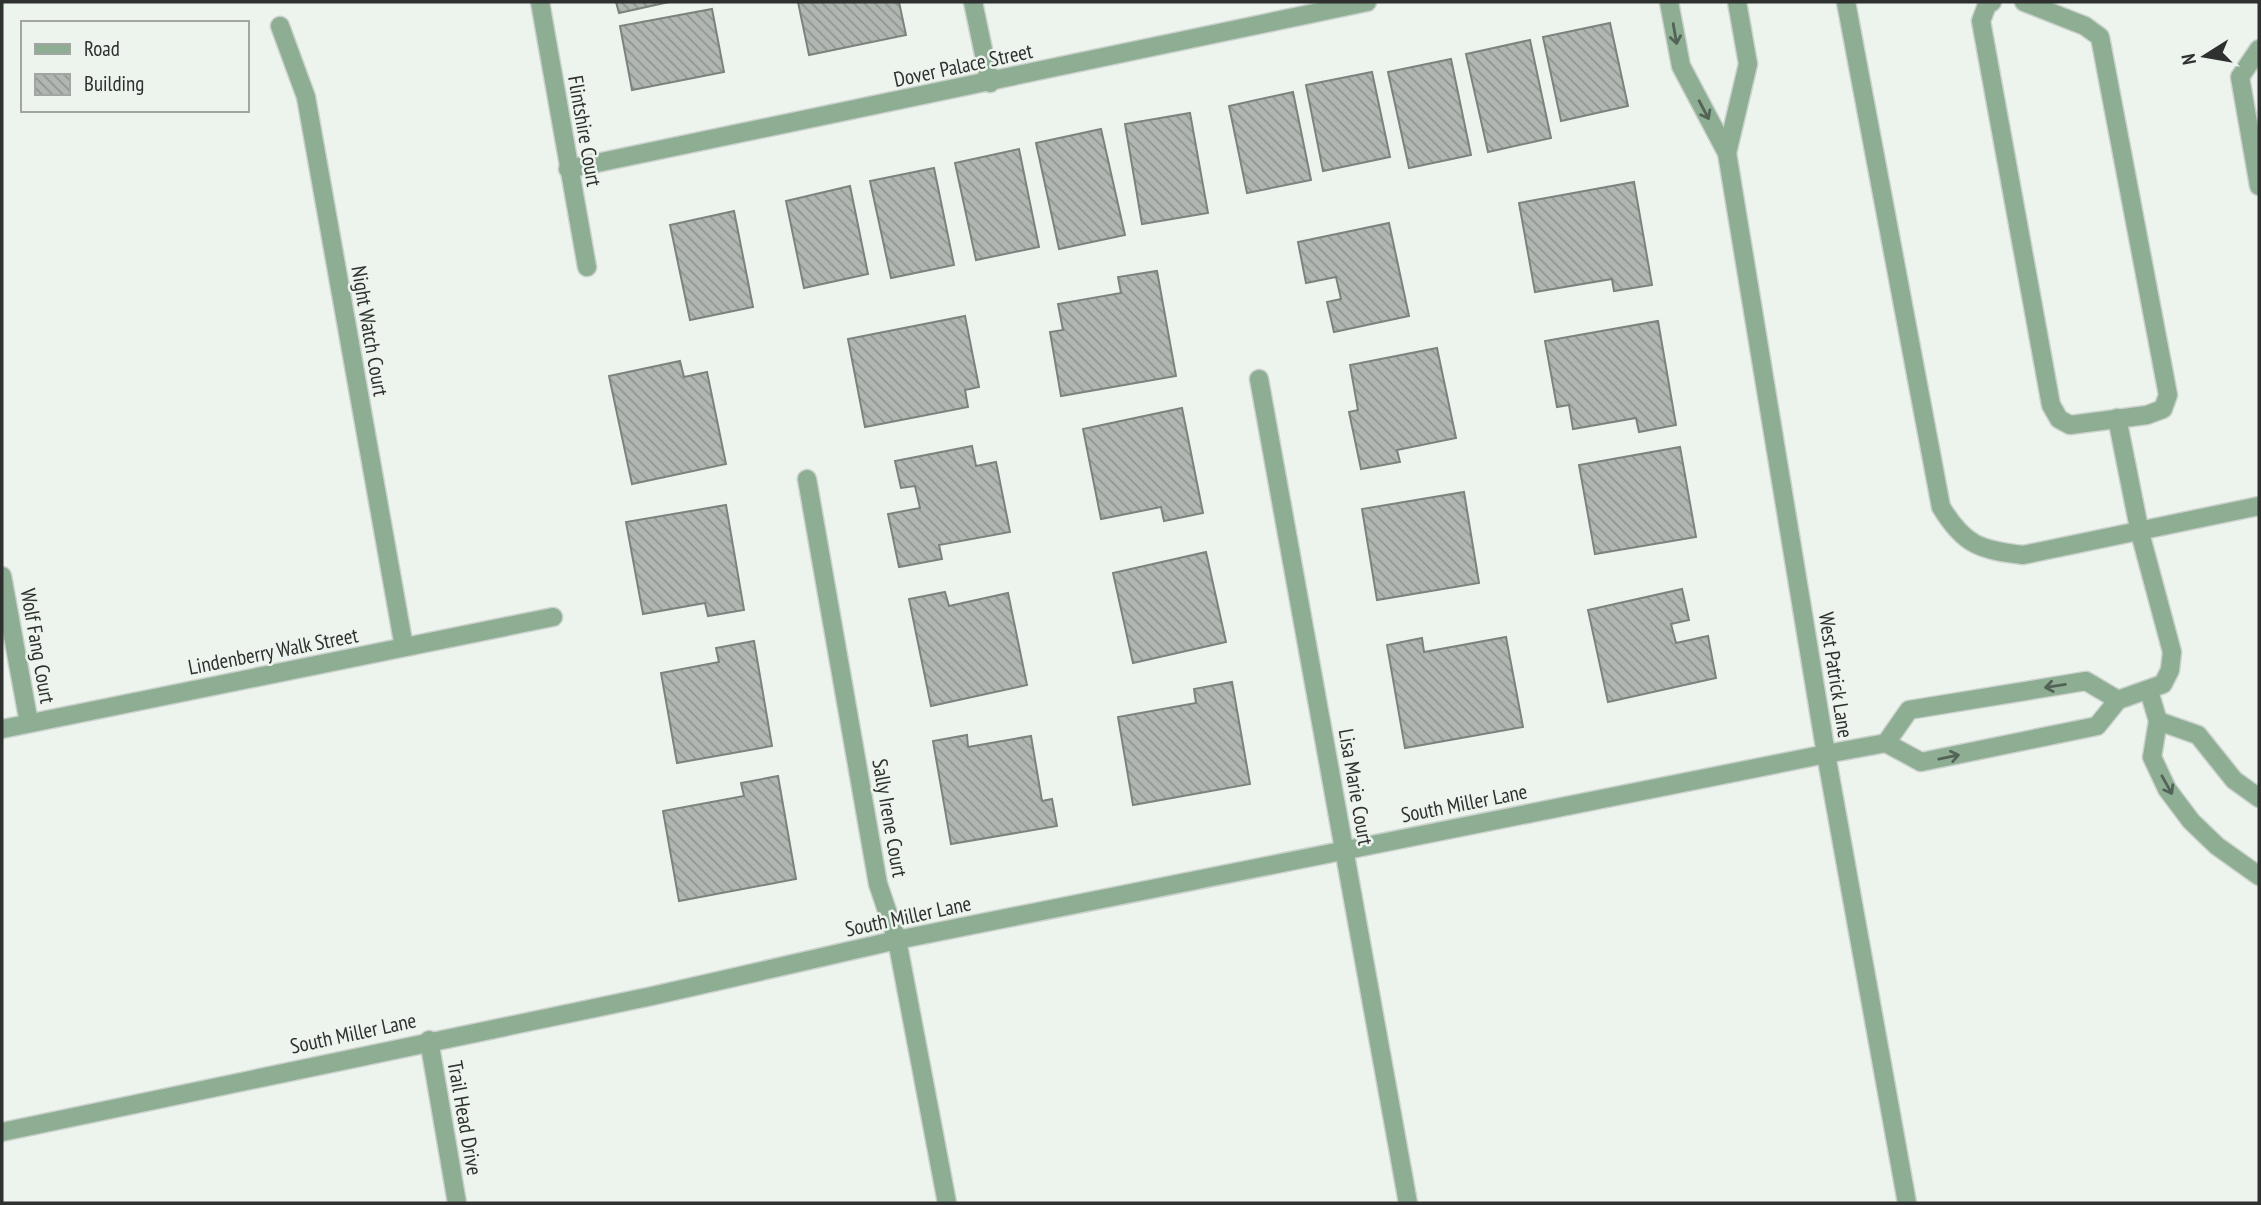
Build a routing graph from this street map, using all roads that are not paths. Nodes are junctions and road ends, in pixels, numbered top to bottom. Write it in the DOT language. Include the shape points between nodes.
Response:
graph roads {
  1 [pos="540,2"];
  2 [pos="973,2"];
  3 [pos="1367,2"];
  4 [pos="1669,2"];
  5 [pos="1737,2"];
  6 [pos="1846,2"];
  7 [pos="1992,2"];
  8 [pos="2024,2"];
  9 [pos="280,26"];
  10 [pos="2259,49"];
  11 [pos="990,83"];
  12 [pos="1727,153"];
  13 [pos="568,169"];
  14 [pos="2259,186"];
  15 [pos="587,267"];
  16 [pos="1259,379"];
  17 [pos="2117,418"];
  18 [pos="807,479"];
  19 [pos="2259,506"];
  20 [pos="2140,533"];
  21 [pos="2,576"];
  22 [pos="553,617"];
  23 [pos="404,647"];
  24 [pos="2149,691"];
  25 [pos="2118,700"];
  26 [pos="2158,721"];
  27 [pos="29,723"];
  28 [pos="2,729"];
  29 [pos="1886,743"];
  30 [pos="1826,754"];
  31 [pos="2259,798"];
  32 [pos="1344,851"];
  33 [pos="2259,876"];
  34 [pos="897,940"];
  35 [pos="429,1040"];
  36 [pos="2,1132"];
  37 [pos="457,1203"];
  38 [pos="947,1203"];
  39 [pos="1408,1203"];
  40 [pos="1907,1203"];
  1 -- 13 [label="street, Flintshire Court"];
  2 -- 11 [label="street"];
  3 -- 11 [label="street, Dover Palace Street"];
  4 -- 12 [label="street, West Patrick Lane, one-way" via="1681,66"];
  5 -- 12 [label="street, West Patrick Lane" via="1748,64"];
  6 -- 20 [label="street" via="1941,507 1954,529 1969,542 1993,552 2023,555"];
  7 -- 17 [label="street" via="1981,21 2051,405 2059,419 2070,425"];
  8 -- 17 [label="street" via="2085,26 2100,37 2168,395 2163,409"];
  9 -- 23 [label="street, Night Watch Court" via="306,97"];
  10 -- 14 [label="street" via="2240,77"];
  11 -- 13 [label="street, Dover Palace Street"];
  12 -- 30 [label="street, West Patrick Lane"];
  13 -- 15 [label="street, Flintshire Court"];
  16 -- 32 [label="street, Lisa Marie Court"];
  17 -- 20 [label="street"];
  18 -- 34 [label="street, Sally Irene Court" via="878,884"];
  19 -- 20 [label="street"];
  20 -- 24 [label="street" via="2172,652 2163,684"];
  21 -- 27 [label="street, Wolf Fang Court"];
  22 -- 23 [label="street, Lindenberry Walk Street"];
  23 -- 27 [label="street, Lindenberry Walk Street"];
  24 -- 25 [label="street"];
  24 -- 26 [label="street"];
  29 -- 25 [label="street, one-way" via="1921,762 2096,726"];
  25 -- 29 [label="street, one-way" via="2087,681 1909,710"];
  26 -- 31 [label="street" via="2198,735 2234,780"];
  26 -- 33 [label="street, one-way" via="2152,757 2168,789 2200,830"];
  27 -- 28 [label="street, Lindenberry Walk Street"];
  29 -- 30 [label="street, South Miller Lane"];
  30 -- 32 [label="street, South Miller Lane"];
  30 -- 40 [label="street, West Patrick Lane"];
  32 -- 34 [label="street, South Miller Lane"];
  32 -- 39 [label="street, Lisa Marie Court"];
  34 -- 35 [label="street, South Miller Lane" via="652,996"];
  34 -- 38 [label="street, Sally Irene Court"];
  35 -- 36 [label="street, South Miller Lane"];
  35 -- 37 [label="street, Trail Head Drive"];
}
